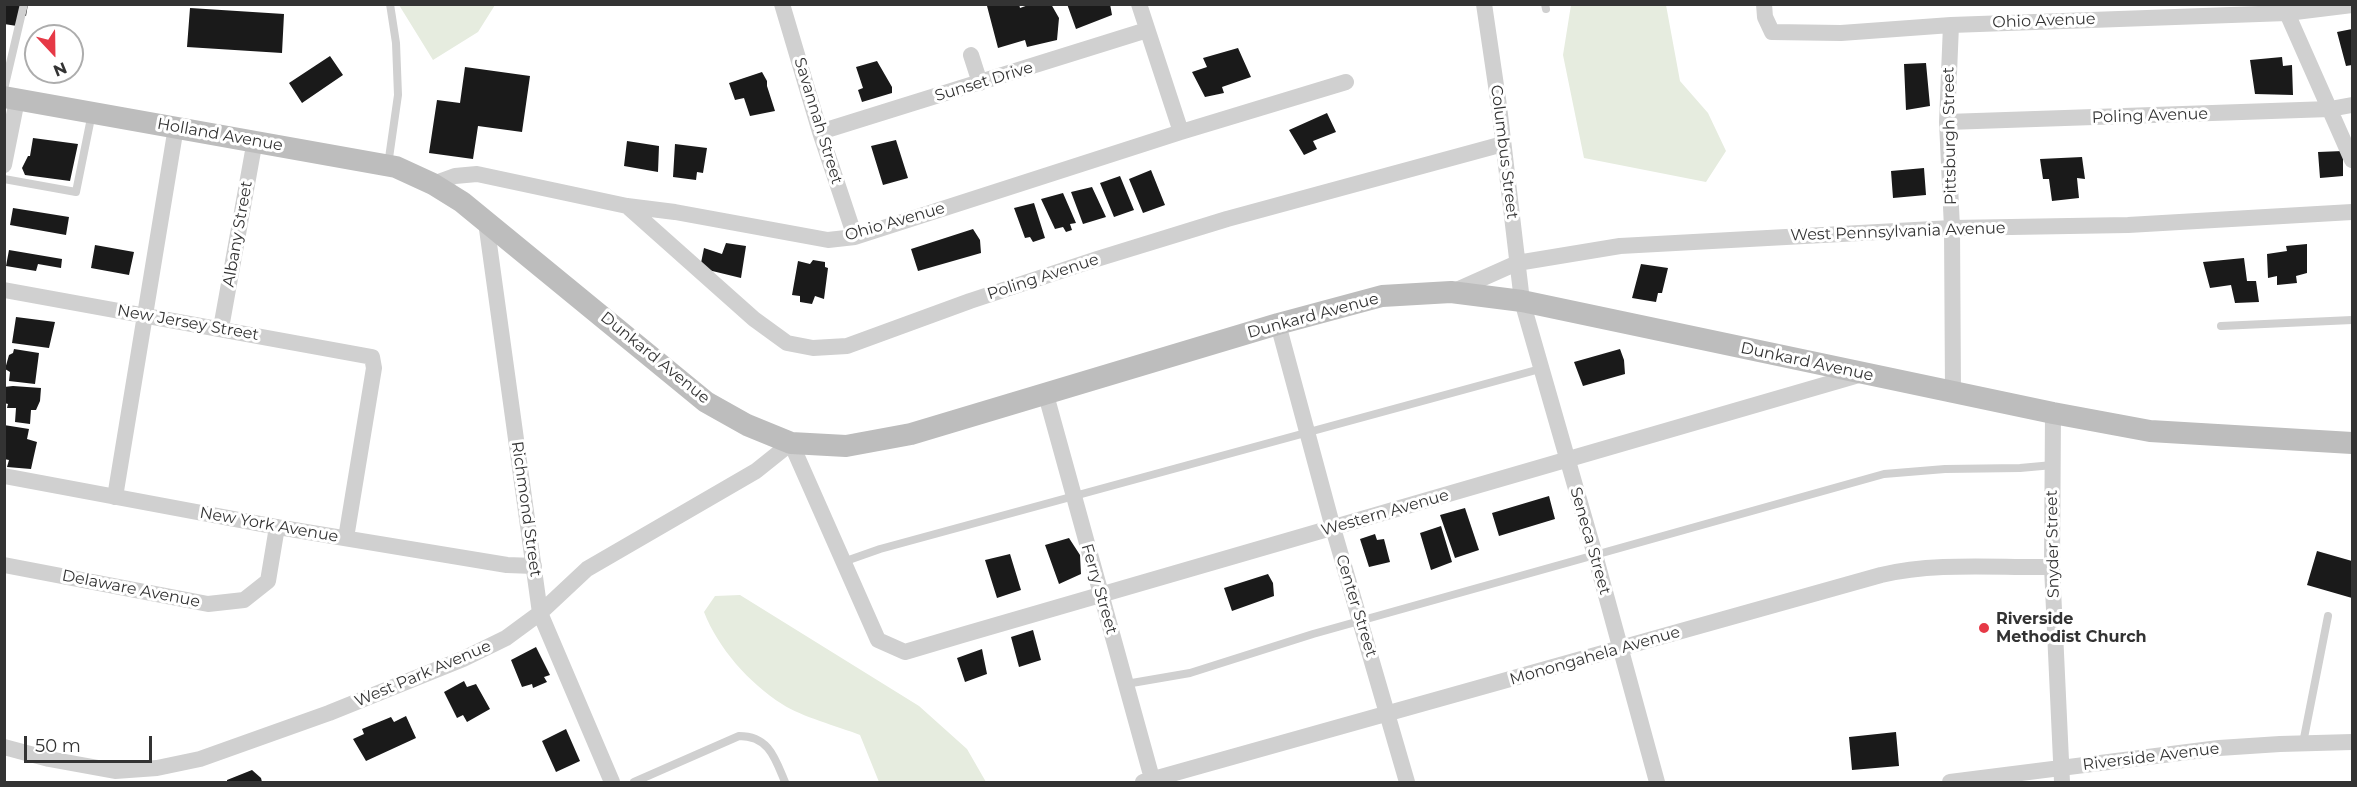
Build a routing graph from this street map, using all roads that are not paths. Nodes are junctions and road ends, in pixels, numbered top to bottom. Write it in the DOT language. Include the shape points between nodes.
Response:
graph roads {
  1 [pos="24,4"];
  2 [pos="390,4"];
  3 [pos="782,4"];
  4 [pos="1139,4"];
  5 [pos="1484,4"];
  6 [pos="1764,4"];
  7 [pos="2352,5"];
  8 [pos="2285,9"];
  9 [pos="1951,25"];
  10 [pos="1147,30"];
  11 [pos="971,55"];
  12 [pos="1346,82"];
  13 [pos="980,83"];
  14 [pos="9,95"];
  15 [pos="2352,105"];
  16 [pos="2330,109"];
  17 [pos="92,113"];
  18 [pos="1947,122"];
  19 [pos="176,127"];
  20 [pos="820,132"];
  21 [pos="1181,132"];
  22 [pos="255,141"];
  23 [pos="1503,144"];
  24 [pos="2352,160"];
  25 [pos="4,165"];
  26 [pos="388,166"];
  27 [pos="4,179"];
  28 [pos="433,184"];
  29 [pos="627,206"];
  30 [pos="2352,212"];
  31 [pos="486,222"];
  32 [pos="1952,228"];
  33 [pos="855,237"];
  34 [pos="1517,263"];
  35 [pos="4,290"];
  36 [pos="1451,292"];
  37 [pos="1522,301"];
  38 [pos="145,315"];
  39 [pos="2352,320"];
  40 [pos="1278,324"];
  41 [pos="2221,326"];
  42 [pos="221,328"];
  43 [pos="1540,369"];
  44 [pos="1864,374"];
  45 [pos="1953,392"];
  46 [pos="1046,395"];
  47 [pos="2053,413"];
  48 [pos="1308,434"];
  49 [pos="791,443"];
  50 [pos="2352,443"];
  51 [pos="1568,462"];
  52 [pos="2053,465"];
  53 [pos="4,476"];
  54 [pos="115,497"];
  55 [pos="1074,498"];
  56 [pos="277,527"];
  57 [pos="1333,528"];
  58 [pos="346,538"];
  59 [pos="1595,555"];
  60 [pos="843,562"];
  61 [pos="4,566"];
  62 [pos="534,566"];
  63 [pos="2052,567"];
  64 [pos="1100,594"];
  65 [pos="540,613"];
  66 [pos="2328,616"];
  67 [pos="1361,621"];
  68 [pos="1620,650"];
  69 [pos="1126,684"];
  70 [pos="1389,714"];
  71 [pos="2352,742"];
  72 [pos="2303,743"];
  73 [pos="4,747"];
  74 [pos="158,776"];
  75 [pos="2062,776"];
  76 [pos="1150,782"];
  77 [pos="612,783"];
  78 [pos="634,783"];
  79 [pos="785,783"];
  80 [pos="1407,783"];
  81 [pos="1657,783"];
  82 [pos="1950,783"];
  1 -- 14 [label="lane"];
  2 -- 26 [label="lane" via="398,95"];
  3 -- 20 [label="street, Savannah Street"];
  4 -- 10 [label="street"];
  5 -- 23 [label="street, Columbus Street"];
  6 -- 9 [label="street, Ohio Avenue" via="1772,32 1841,33"];
  7 -- 8 [label="street, Ohio Avenue"];
  8 -- 9 [label="street, Ohio Avenue"];
  8 -- 16 [label="street"];
  9 -- 18 [label="street, Pittsburgh Street"];
  10 -- 13 [label="street, Sunset Drive"];
  10 -- 21 [label="street"];
  11 -- 13 [label="street"];
  12 -- 21 [label="street, Ohio Avenue"];
  13 -- 20 [label="street, Sunset Drive"];
  14 -- 17 [label="main road, Holland Avenue"];
  14 -- 25 [label="street"];
  15 -- 16 [label="street, Poling Avenue"];
  16 -- 18 [label="street, Poling Avenue"];
  16 -- 24 [label="street"];
  17 -- 19 [label="main road, Holland Avenue"];
  17 -- 27 [label="lane" via="76,192"];
  18 -- 32 [label="street, Pittsburgh Street"];
  19 -- 22 [label="main road, Holland Avenue"];
  19 -- 38 [label="street"];
  20 -- 33 [label="street, Savannah Street"];
  21 -- 33 [label="street, Ohio Avenue"];
  22 -- 26 [label="main road, Holland Avenue"];
  22 -- 42 [label="street, Albany Street"];
  23 -- 29 [label="street, Poling Avenue" via="1227,219 980,298 847,346 813,348 786,343"];
  23 -- 34 [label="street, Columbus Street"];
  26 -- 28 [label="main road, Holland Avenue"];
  28 -- 29 [label="street, Ohio Avenue" via="477,174"];
  28 -- 31 [label="main road, Dunkard Avenue"];
  29 -- 33 [label="street, Ohio Avenue" via="828,240"];
  30 -- 32 [label="street, West Pennsylvania Avenue" via="2128,225"];
  31 -- 49 [label="main road, Dunkard Avenue" via="706,402"];
  31 -- 62 [label="street, Richmond Street"];
  32 -- 34 [label="street, West Pennsylvania Avenue" via="1620,246"];
  32 -- 45 [label="street, Pittsburgh Street"];
  34 -- 36 [label="street, West Pennsylvania Avenue"];
  34 -- 37 [label="street, Columbus Street"];
  35 -- 38 [label="street, New Jersey Street"];
  36 -- 37 [label="main road, Dunkard Avenue"];
  36 -- 40 [label="main road, Dunkard Avenue" via="1382,296"];
  37 -- 43 [label="street, Seneca Street"];
  37 -- 44 [label="main road, Dunkard Avenue"];
  38 -- 42 [label="street, New Jersey Street"];
  38 -- 54 [label="street"];
  39 -- 41 [label="lane"];
  40 -- 46 [label="main road, Dunkard Avenue"];
  40 -- 48 [label="street, Center Street"];
  42 -- 58 [label="street, New Jersey Street" via="372,357 374,368"];
  43 -- 48 [label="lane"];
  43 -- 51 [label="street, Seneca Street"];
  44 -- 45 [label="main road, Dunkard Avenue"];
  44 -- 51 [label="street, Western Avenue"];
  45 -- 47 [label="main road, Dunkard Avenue"];
  46 -- 49 [label="main road, Dunkard Avenue" via="911,434 846,446"];
  46 -- 55 [label="street, Ferry Street"];
  47 -- 50 [label="main road, Dunkard Avenue" via="2150,431"];
  47 -- 52 [label="street, Snyder Street"];
  48 -- 55 [label="lane"];
  48 -- 57 [label="street, Center Street"];
  49 -- 60 [label="street"];
  49 -- 65 [label="street, West Park Avenue" via="756,471 587,569"];
  51 -- 57 [label="street, Western Avenue"];
  51 -- 59 [label="street, Seneca Street"];
  52 -- 59 [label="lane" via="1884,474"];
  52 -- 63 [label="street, Snyder Street"];
  53 -- 54 [label="street, New York Avenue"];
  54 -- 56 [label="street, New York Avenue"];
  55 -- 60 [label="lane"];
  55 -- 64 [label="street, Ferry Street"];
  56 -- 58 [label="street, New York Avenue"];
  56 -- 61 [label="street, Delaware Avenue" via="268,581 244,600 208,604"];
  57 -- 64 [label="street, Western Avenue"];
  57 -- 67 [label="street, Center Street"];
  58 -- 62 [label="street, New York Avenue"];
  59 -- 67 [label="lane"];
  59 -- 68 [label="street, Seneca Street"];
  60 -- 64 [label="street, Western Avenue" via="878,640 905,652"];
  62 -- 65 [label="street, Richmond Street"];
  63 -- 68 [label="street, Monongahela Avenue" via="1911,568"];
  63 -- 75 [label="street, Snyder Street"];
  64 -- 69 [label="street, Ferry Street"];
  65 -- 74 [label="street, West Park Avenue" via="506,638 453,663"];
  65 -- 77 [label="street, Richmond Street"];
  66 -- 72 [label="lane"];
  67 -- 69 [label="lane" via="1190,673"];
  67 -- 70 [label="street, Center Street"];
  68 -- 70 [label="street, Monongahela Avenue"];
  68 -- 81 [label="street, Seneca Street"];
  69 -- 76 [label="street, Ferry Street"];
  70 -- 76 [label="street, Monongahela Avenue"];
  70 -- 80 [label="street, Center Street"];
  71 -- 72 [label="street, Riverside Avenue"];
  72 -- 75 [label="street, Riverside Avenue" via="2219,748"];
  73 -- 74 [label="street, West Park Avenue" via="49,759"];
  75 -- 82 [label="street, Riverside Avenue"];
  78 -- 79 [label="lane" via="739,736 753,736 767,745"];
}
